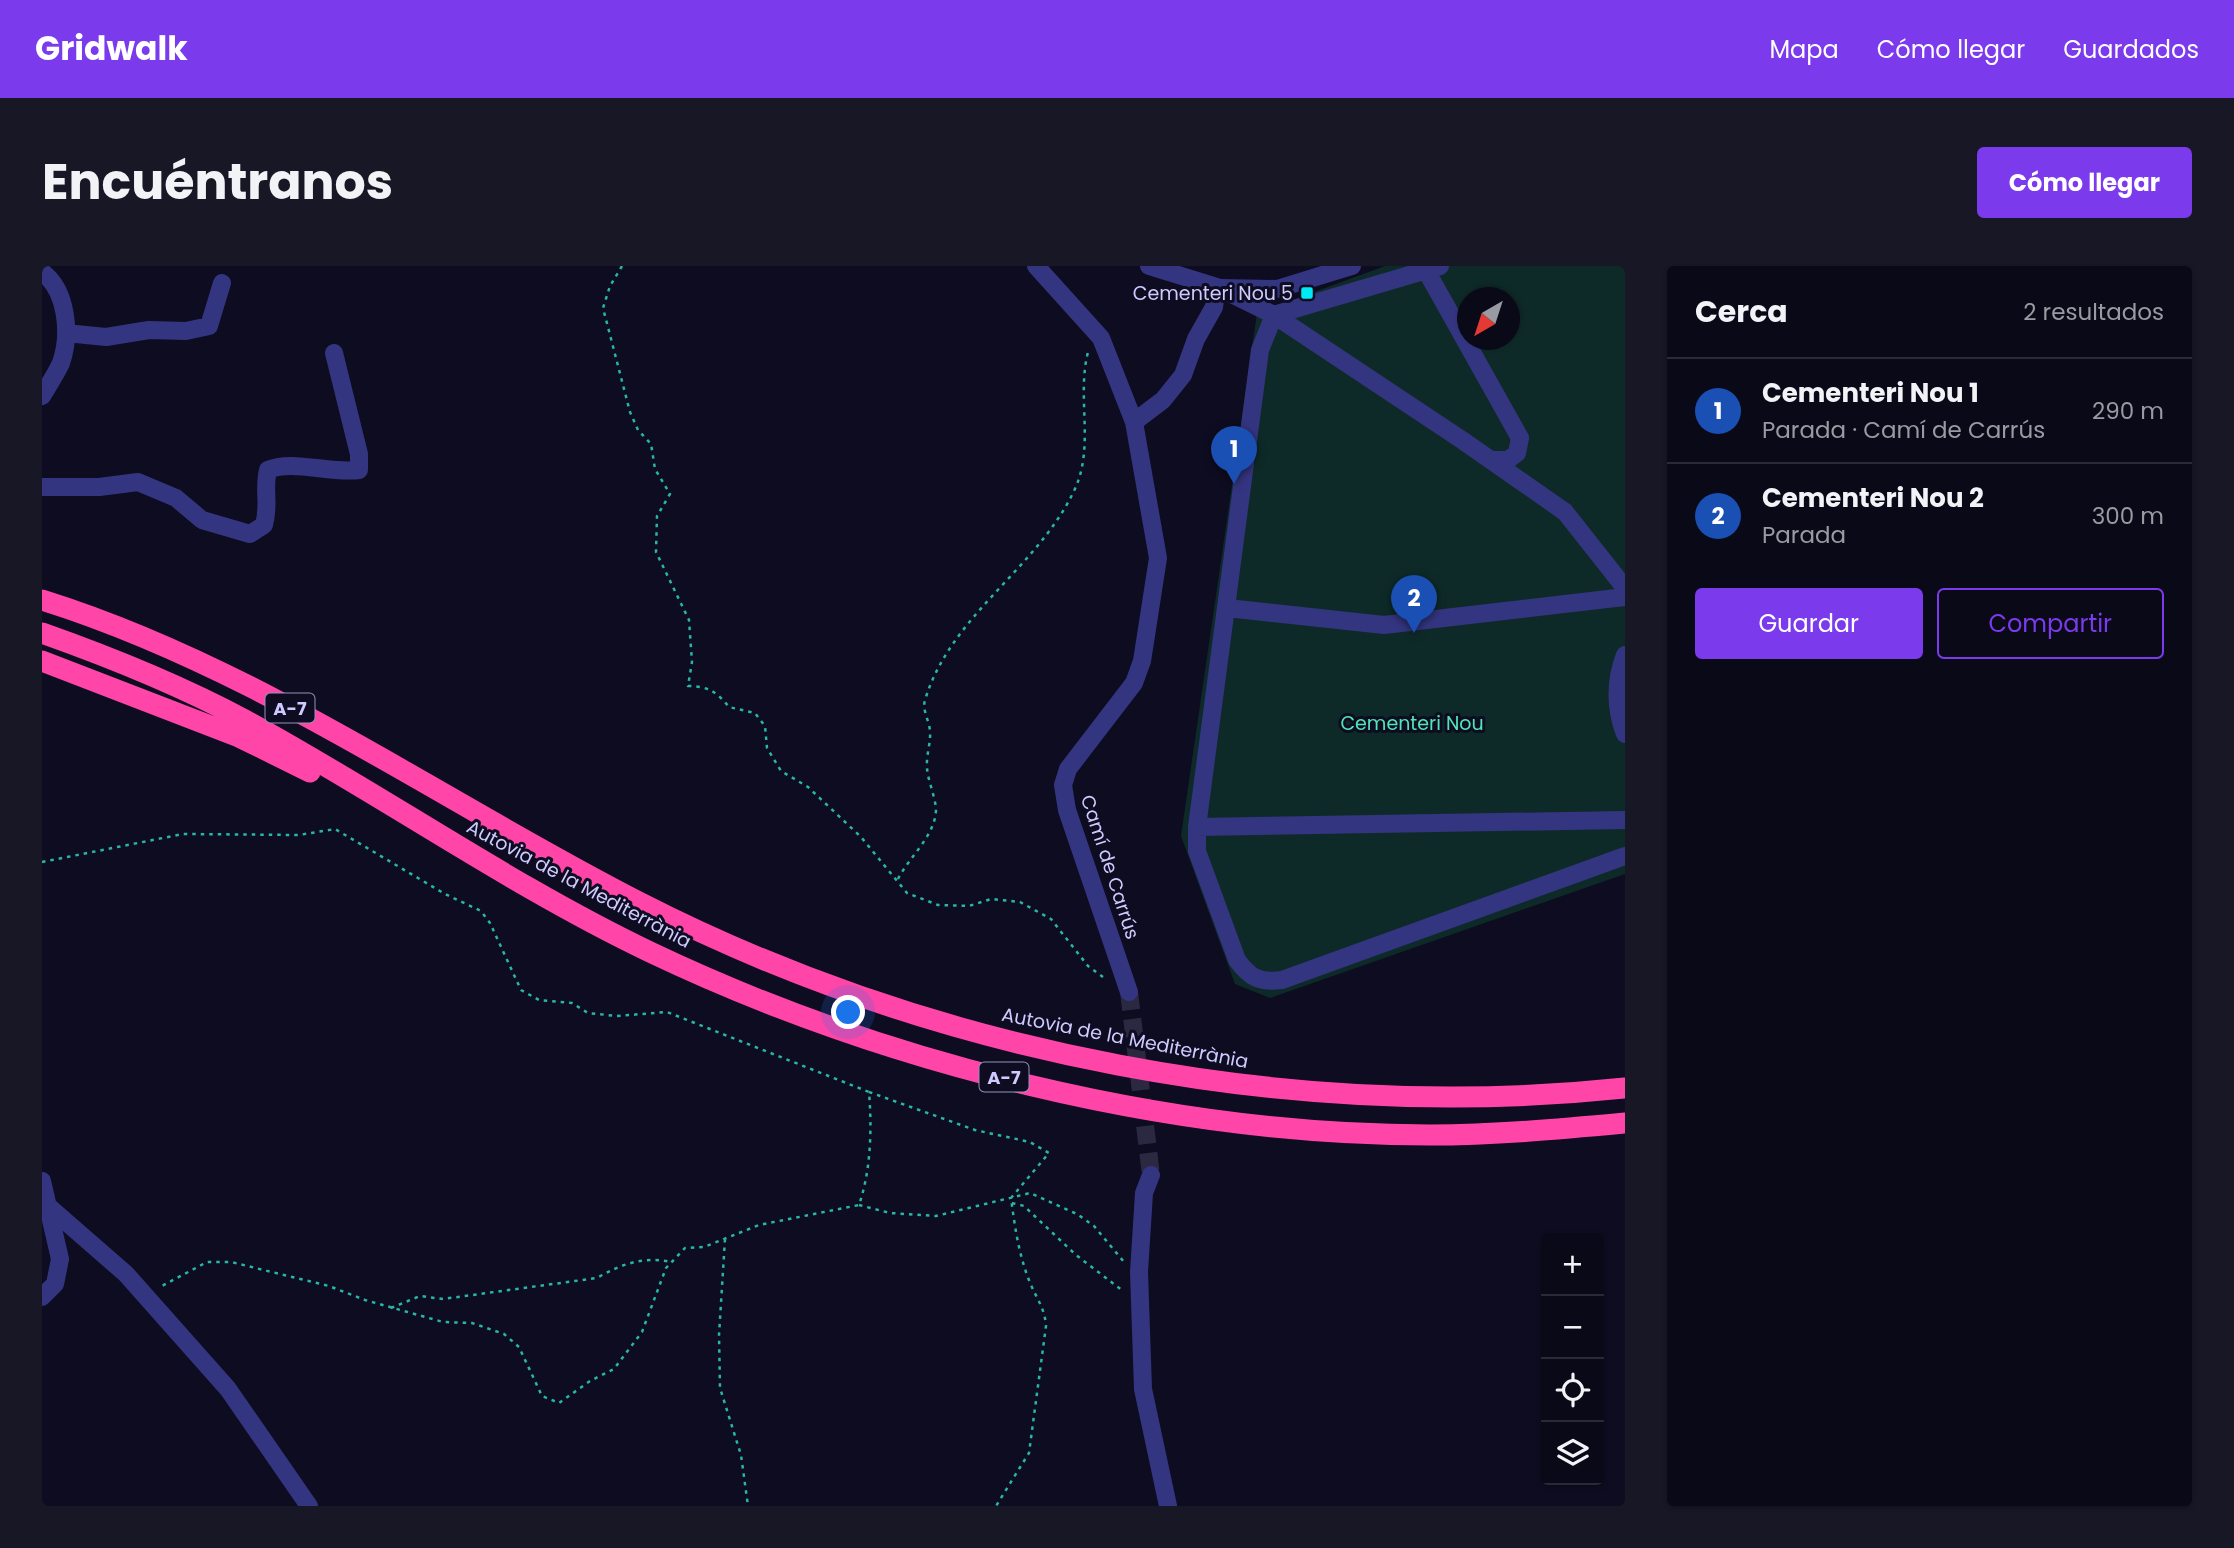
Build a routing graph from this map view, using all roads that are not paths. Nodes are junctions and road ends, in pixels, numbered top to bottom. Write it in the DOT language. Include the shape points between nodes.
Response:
graph roads {
  1 [pos="1036,266"];
  2 [pos="1149,266"];
  3 [pos="1352,266"];
  4 [pos="1433,269"];
  5 [pos="42,272"];
  6 [pos="222,283"];
  7 [pos="1217,288"];
  8 [pos="1274,315"];
  9 [pos="66,333"];
  10 [pos="334,353"];
  11 [pos="42,396"];
  12 [pos="1134,422"];
  13 [pos="1491,460"];
  14 [pos="42,487"];
  15 [pos="1625,588"];
  16 [pos="1625,597"];
  17 [pos="42,600"];
  18 [pos="1227,608"];
  19 [pos="42,633"];
  20 [pos="1625,655"];
  21 [pos="42,661"];
  22 [pos="1625,734"];
  23 [pos="1620,819"];
  24 [pos="1197,827"];
  25 [pos="432,831"];
  26 [pos="1625,856"];
  27 [pos="1129,992"];
  28 [pos="1625,1088"];
  29 [pos="1625,1123"];
  30 [pos="1151,1175"];
  31 [pos="42,1181"];
  32 [pos="48,1206"];
  33 [pos="42,1297"];
  34 [pos="310,1506"];
  35 [pos="1168,1506"];
  1 -- 12 [label="street, Camí de Carrús" via="1101,338"];
  2 -- 7 [label="street"];
  3 -- 7 [label="street" via="1277,289"];
  4 -- 8 [label="street"];
  4 -- 13 [label="street" via="1520,438 1517,453 1508,460"];
  5 -- 9 [label="street" via="58,290"];
  6 -- 9 [label="street" via="209,326 106,337"];
  7 -- 8 [label="street"];
  7 -- 12 [label="street" via="1214,307 1183,375 1163,400"];
  8 -- 13 [label="street"];
  8 -- 18 [label="street" via="1260,350"];
  9 -- 11 [label="street" via="61,362"];
  10 -- 14 [label="street" via="359,470 340,473 280,464 268,470 269,507 264,525 250,534 202,520 176,498 138,482"];
  12 -- 27 [label="street, Camí de Carrús" via="1158,558 1142,660 1134,683 1068,769 1063,785 1067,810"];
  13 -- 15 [label="street" via="1565,512"];
  16 -- 18 [label="street" via="1384,625"];
  17 -- 28 [label="highway, Autovia de la Mediterrània / A-7" via="243,683 641,903 793,971 894,1008 1092,1058 1267,1088 1558,1095"];
  18 -- 24 [label="street"];
  19 -- 25 [label="highway, Autovia de la Mediterrània / A-7" via="240,718"];
  20 -- 22 [label="street" via="1617,691"];
  21 -- 25 [label="highway" via="239,737"];
  23 -- 24 [label="street"];
  24 -- 26 [label="street" via="1197,850 1237,960 1246,973 1262,982 1282,980"];
  25 -- 29 [label="highway, Autovia de la Mediterrània / A-7" via="650,952 881,1044 961,1067 1109,1101 1322,1130 1432,1135"];
  30 -- 35 [label="street" via="1144,1193 1139,1272 1143,1389"];
  31 -- 32 [label="street"];
  32 -- 33 [label="street" via="60,1259 55,1284"];
  32 -- 34 [label="street" via="127,1274 228,1390"];
}
